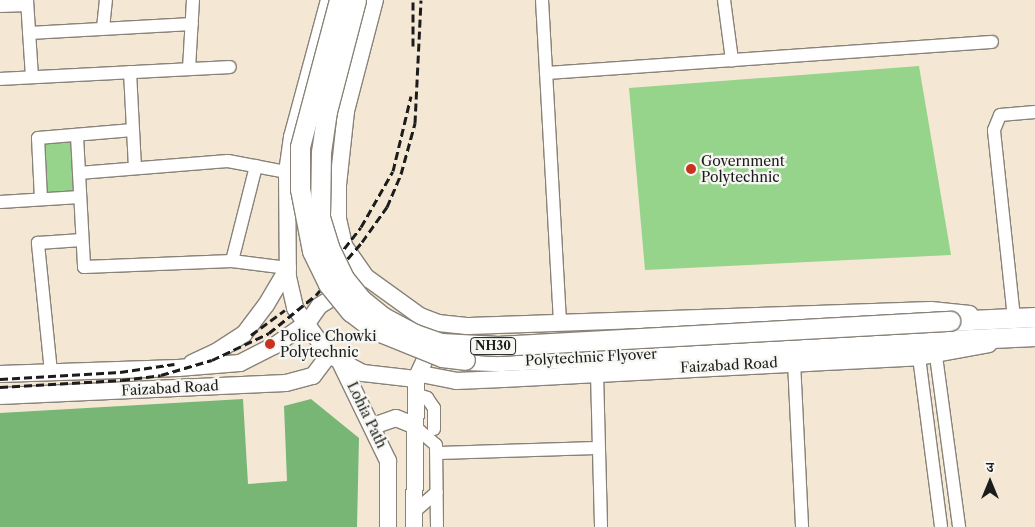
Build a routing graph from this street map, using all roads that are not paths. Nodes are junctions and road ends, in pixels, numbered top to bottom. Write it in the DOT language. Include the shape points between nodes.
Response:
graph roads {
  1 [pos="106,0"];
  2 [pos="193,0"];
  3 [pos="329,0"];
  4 [pos="339,0"];
  5 [pos="356,0"];
  6 [pos="375,0"];
  7 [pos="542,0"];
  8 [pos="724,0"];
  9 [pos="27,2"];
  10 [pos="0,6"];
  11 [pos="192,24"];
  12 [pos="103,28"];
  13 [pos="29,33"];
  14 [pos="992,42"];
  15 [pos="732,60"];
  16 [pos="230,67"];
  17 [pos="189,69"];
  18 [pos="130,72"];
  19 [pos="546,73"];
  20 [pos="32,77"];
  21 [pos="0,79"];
  22 [pos="1035,112"];
  23 [pos="133,130"];
  24 [pos="77,136"];
  25 [pos="256,166"];
  26 [pos="135,168"];
  27 [pos="287,172"];
  28 [pos="79,173"];
  29 [pos="80,197"];
  30 [pos="41,199"];
  31 [pos="0,202"];
  32 [pos="341,232"];
  33 [pos="287,237"];
  34 [pos="82,240"];
  35 [pos="232,261"];
  36 [pos="288,268"];
  37 [pos="366,277"];
  38 [pos="1035,317"];
  39 [pos="1014,318"];
  40 [pos="308,322"];
  41 [pos="438,323"];
  42 [pos="560,323"];
  43 [pos="470,326"];
  44 [pos="951,330"];
  45 [pos="1028,336"];
  46 [pos="936,356"];
  47 [pos="919,357"];
  48 [pos="335,359"];
  49 [pos="794,362"];
  50 [pos="178,368"];
  51 [pos="51,372"];
  52 [pos="597,373"];
  53 [pos="0,374"];
  54 [pos="460,380"];
  55 [pos="417,382"];
  56 [pos="0,396"];
  57 [pos="413,425"];
  58 [pos="373,426"];
  59 [pos="434,429"];
  60 [pos="598,448"];
  61 [pos="437,453"];
  62 [pos="950,459"];
  63 [pos="932,461"];
  64 [pos="437,492"];
  65 [pos="437,513"];
  66 [pos="414,520"];
  67 [pos="388,527"];
  68 [pos="437,527"];
  69 [pos="600,527"];
  70 [pos="802,527"];
  71 [pos="941,527"];
  72 [pos="959,527"];
  1 -- 12 [label="street"];
  2 -- 11 [label="street"];
  3 -- 27 [label="main road, Lohia Path" via="292,137"];
  4 -- 44 [label="highway, Polytechnic Flyover / NH30, bridge" via="300,147 300,189 312,252 328,284 350,312 375,330 402,344 442,357 500,361"];
  5 -- 44 [label="highway, Polytechnic Flyover / NH30, bridge" via="327,111 321,152 320,217 328,247 344,278 362,300 384,317 441,343 498,346"];
  6 -- 32 [label="main road" via="342,137 338,185"];
  7 -- 19 [label="street"];
  8 -- 15 [label="street"];
  9 -- 10 [label="street"];
  9 -- 13 [label="street"];
  11 -- 12 [label="street"];
  11 -- 17 [label="street"];
  12 -- 13 [label="street"];
  13 -- 20 [label="street"];
  14 -- 15 [label="street"];
  15 -- 19 [label="street"];
  16 -- 17 [label="street"];
  17 -- 18 [label="street"];
  18 -- 20 [label="street"];
  18 -- 23 [label="street"];
  19 -- 42 [label="street"];
  20 -- 21 [label="street"];
  22 -- 39 [label="street" via="1000,115 994,130"];
  23 -- 24 [label="street"];
  23 -- 26 [label="street"];
  24 -- 28 [label="street"];
  24 -- 30 [label="street" via="38,138"];
  25 -- 26 [label="street" via="228,161"];
  25 -- 27 [label="street"];
  25 -- 35 [label="street"];
  26 -- 28 [label="street"];
  27 -- 33 [label="main road, Lohia Path"];
  28 -- 29 [label="street"];
  29 -- 30 [label="street"];
  29 -- 34 [label="street"];
  30 -- 31 [label="street"];
  32 -- 33 [label="main road" via="334,237 304,242"];
  32 -- 37 [label="main road" via="344,246"];
  33 -- 36 [label="main road, Lohia Path"];
  34 -- 35 [label="street" via="84,267"];
  34 -- 51 [label="street" via="38,242"];
  35 -- 36 [label="street"];
  36 -- 40 [label="main road, Lohia Path" via="295,308"];
  36 -- 50 [label="main road" via="244,334 216,352"];
  37 -- 40 [label="main road, Faizabad Road" via="319,306"];
  37 -- 41 [label="main road" via="396,301"];
  38 -- 39 [label="highway, NH30"];
  39 -- 42 [label="main road" via="931,310"];
  39 -- 44 [label="highway, Polytechnic Flyover / NH30"];
  40 -- 48 [label="main road, Lohia Path" via="316,340"];
  40 -- 50 [label="main road, Faizabad Road" via="274,346 240,363"];
  41 -- 43 [label="main road"];
  41 -- 55 [label="main road"];
  42 -- 43 [label="main road"];
  43 -- 54 [label="main road" via="461,356"];
  44 -- 45 [label="highway, Polytechnic Flyover / NH30"];
  45 -- 46 [label="main road, Faizabad Road"];
  46 -- 47 [label="main road, Faizabad Road"];
  46 -- 62 [label="street"];
  47 -- 49 [label="main road, Faizabad Road"];
  47 -- 63 [label="street"];
  48 -- 55 [label="main road, Faizabad Road" via="363,373"];
  48 -- 56 [label="main road, Faizabad Road" via="313,376 286,383"];
  48 -- 58 [label="main road, Lohia Path"];
  49 -- 52 [label="main road, Faizabad Road"];
  49 -- 70 [label="street"];
  50 -- 51 [label="main road, Faizabad Road"];
  51 -- 53 [label="main road, Faizabad Road"];
  52 -- 54 [label="main road, Faizabad Road"];
  52 -- 60 [label="street"];
  54 -- 55 [label="main road, Faizabad Road"];
  55 -- 57 [label="main road"];
  55 -- 59 [label="street" via="434,408"];
  57 -- 58 [label="main road" via="396,418"];
  57 -- 61 [label="street" via="436,445"];
  57 -- 66 [label="main road"];
  58 -- 67 [label="main road, Lohia Path" via="388,460"];
  60 -- 61 [label="street"];
  60 -- 69 [label="street"];
  61 -- 64 [label="street"];
  62 -- 63 [label="street"];
  62 -- 72 [label="street"];
  63 -- 71 [label="street"];
  64 -- 65 [label="street"];
  64 -- 66 [label="street"];
  65 -- 66 [label="street"];
  65 -- 68 [label="street"];
}
